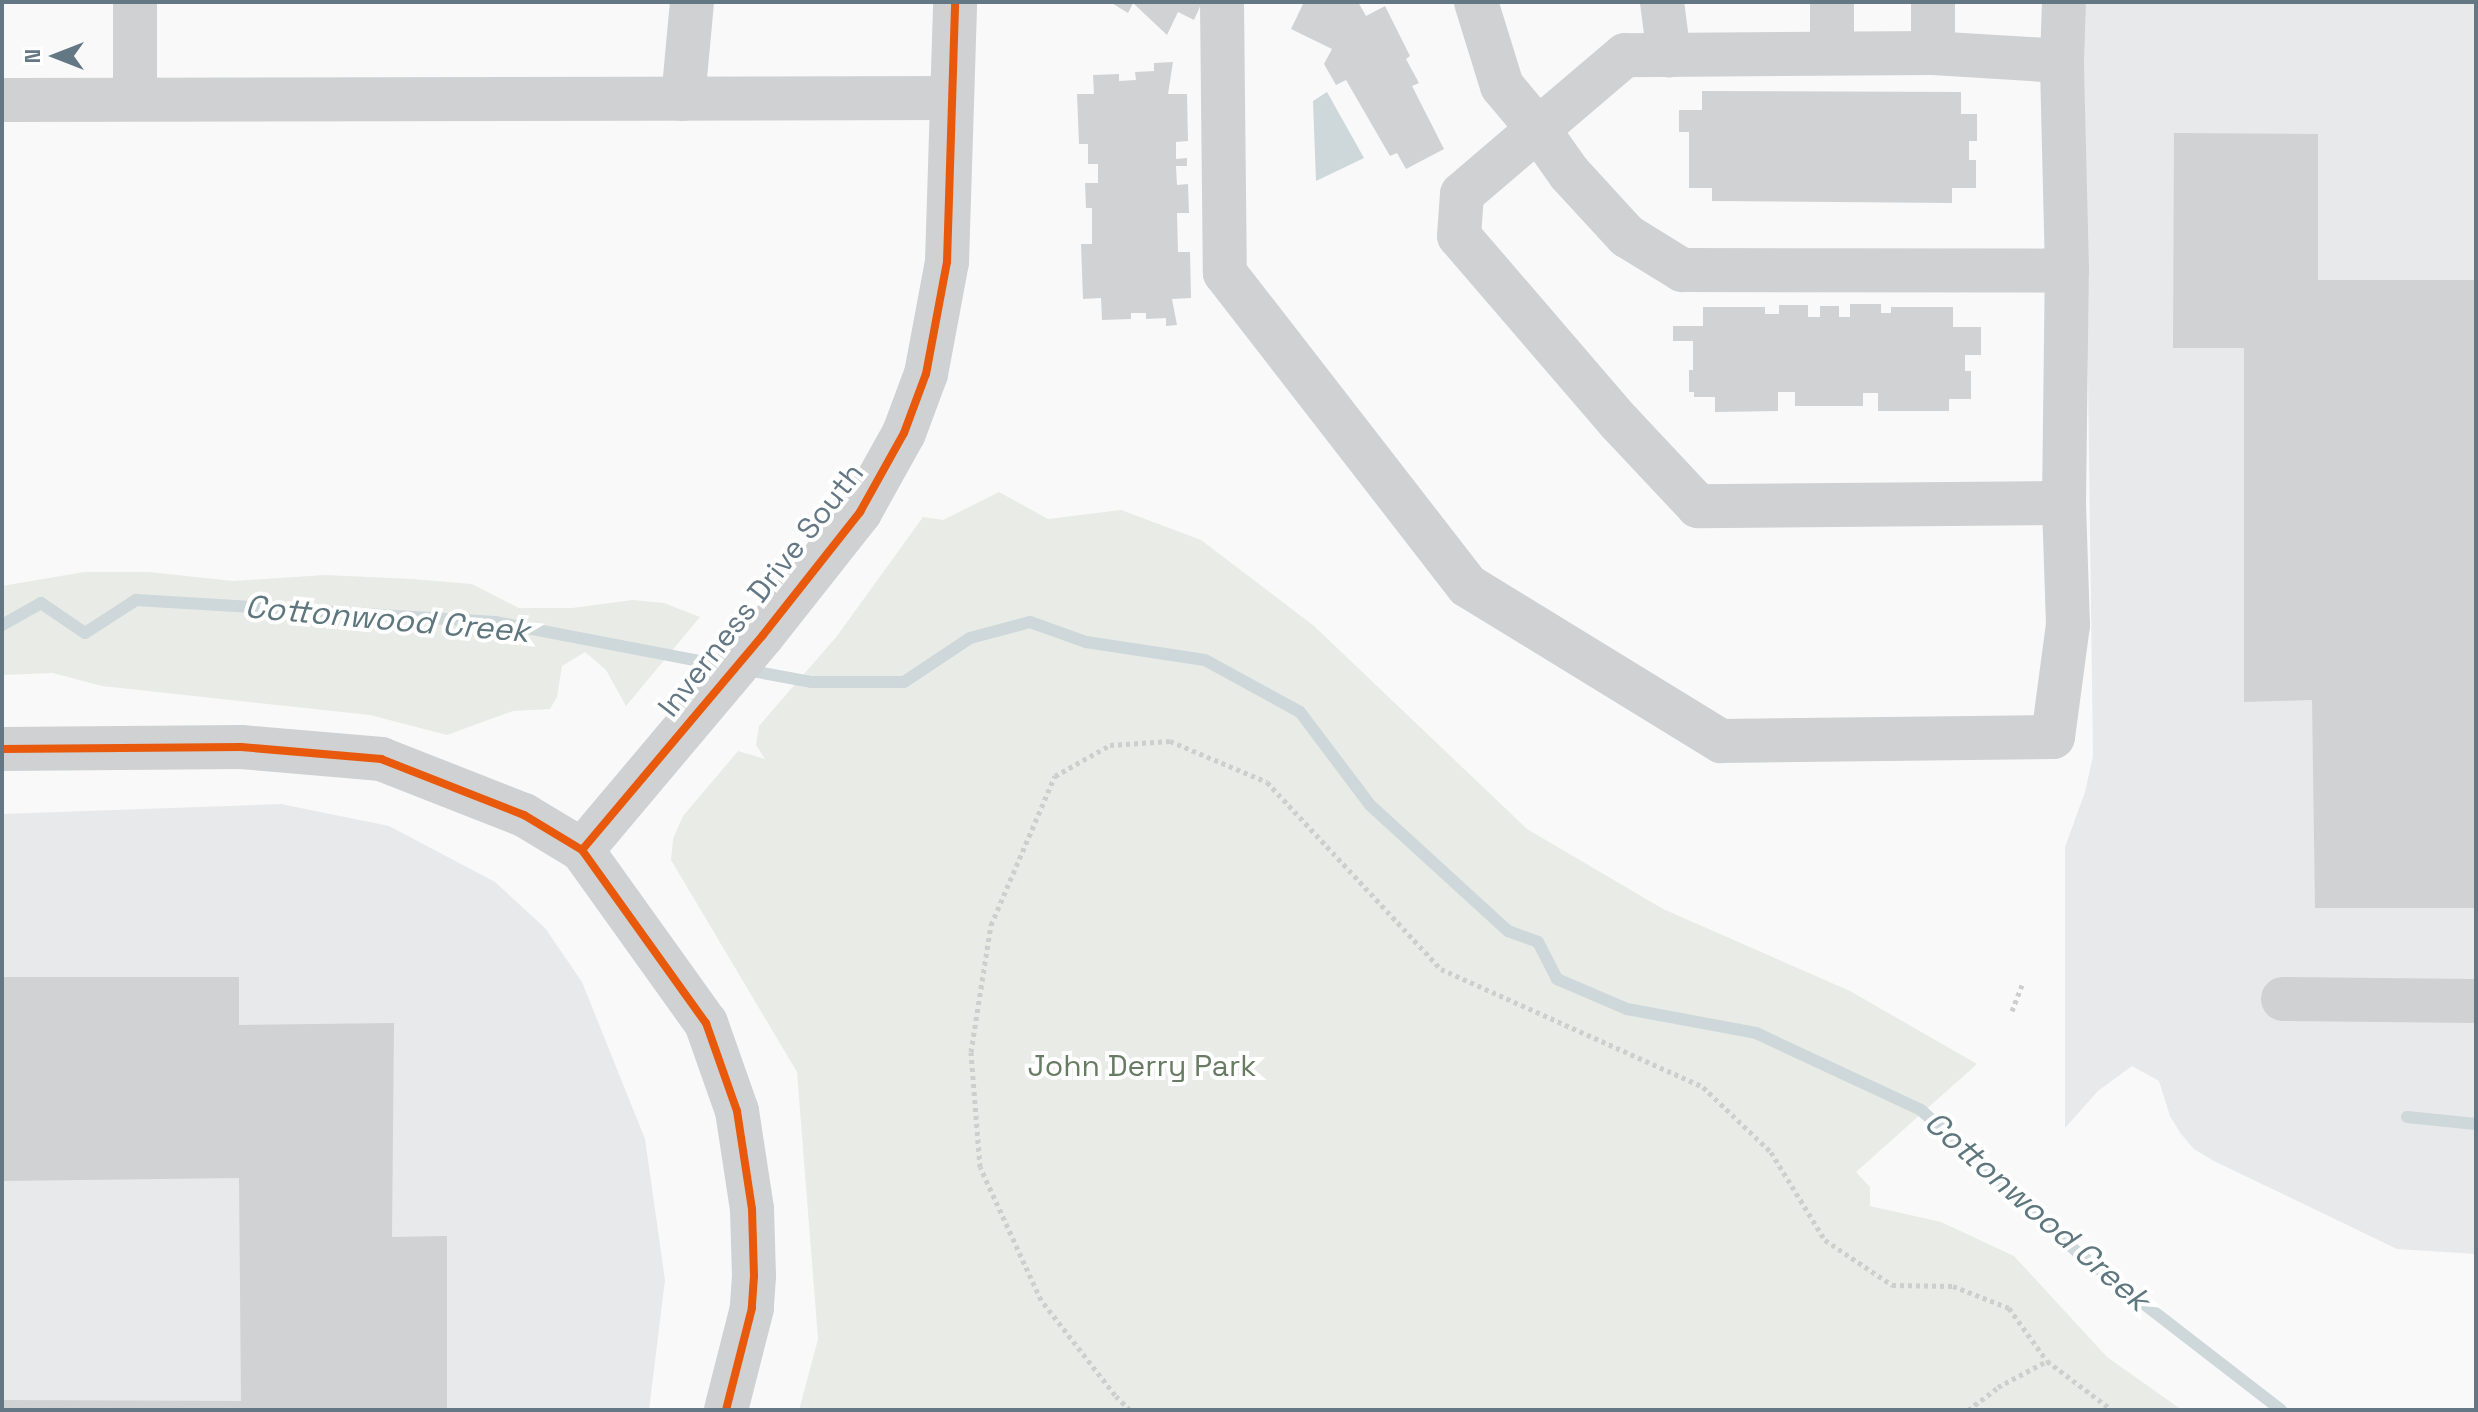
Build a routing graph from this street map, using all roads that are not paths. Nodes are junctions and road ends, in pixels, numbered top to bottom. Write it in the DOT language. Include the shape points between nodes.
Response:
graph roads {
  1 [pos="135,2"];
  2 [pos="692,2"];
  3 [pos="955,2"];
  4 [pos="1222,2"];
  5 [pos="1476,2"];
  6 [pos="1662,2"];
  7 [pos="1832,2"];
  8 [pos="1933,2"];
  9 [pos="2064,2"];
  10 [pos="1832,53"];
  11 [pos="1933,53"];
  12 [pos="1669,56"];
  13 [pos="2062,61"];
  14 [pos="951,98"];
  15 [pos="135,99"];
  16 [pos="683,99"];
  17 [pos="2,100"];
  18 [pos="1538,129"];
  19 [pos="2067,271"];
  20 [pos="2064,503"];
  21 [pos="2,749"];
  22 [pos="582,850"];
  23 [pos="2283,999"];
  24 [pos="2476,1001"];
  25 [pos="726,1410"];
  1 -- 15 [label="street"];
  2 -- 16 [label="street"];
  3 -- 14 [label="street, Inverness Drive South"];
  4 -- 20 [label="street" via="1225,273 1468,586 1721,741 2053,737 2068,625"];
  5 -- 18 [label="street" via="1502,86"];
  6 -- 12 [label="street"];
  7 -- 10 [label="street"];
  8 -- 11 [label="street"];
  9 -- 13 [label="street"];
  10 -- 11 [label="street"];
  10 -- 12 [label="street"];
  11 -- 13 [label="street"];
  12 -- 18 [label="street" via="1625,55"];
  13 -- 19 [label="street"];
  14 -- 16 [label="street"];
  14 -- 22 [label="street, Inverness Drive South" via="947,262 935,336 915,406 891,461 860,512 763,635"];
  15 -- 16 [label="street"];
  15 -- 17 [label="street"];
  18 -- 19 [label="street" via="1569,173 1627,236 1682,270"];
  18 -- 20 [label="street" via="1462,194 1459,236 1698,506"];
  19 -- 20 [label="street"];
  21 -- 22 [label="street" via="241,747 381,759 524,815"];
  22 -- 25 [label="street" via="706,1023 737,1111 752,1209 754,1276 752,1308"];
  23 -- 24 [label="street"];
}
